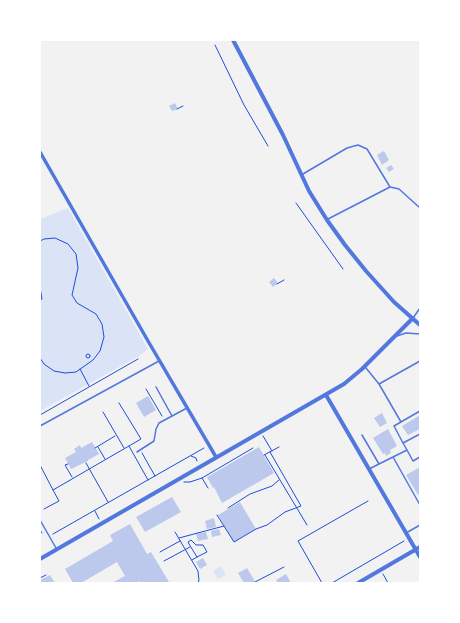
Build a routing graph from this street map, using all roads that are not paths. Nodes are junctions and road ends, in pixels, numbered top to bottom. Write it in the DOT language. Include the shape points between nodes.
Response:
graph roads {
  1 [pos="233,40"];
  2 [pos="40,152"];
  3 [pos="301,175"];
  4 [pos="390,187"];
  5 [pos="420,208"];
  6 [pos="327,220"];
  7 [pos="420,308"];
  8 [pos="413,318"];
  9 [pos="420,325"];
  10 [pos="420,334"];
  11 [pos="394,337"];
  12 [pos="160,360"];
  13 [pos="420,361"];
  14 [pos="364,366"];
  15 [pos="379,384"];
  16 [pos="156,387"];
  17 [pos="326,394"];
  18 [pos="188,408"];
  19 [pos="420,411"];
  20 [pos="172,416"];
  21 [pos="401,422"];
  22 [pos="40,426"];
  23 [pos="420,434"];
  24 [pos="362,435"];
  25 [pos="403,443"];
  26 [pos="407,450"];
  27 [pos="137,452"];
  28 [pos="216,457"];
  29 [pos="393,457"];
  30 [pos="420,457"];
  31 [pos="379,464"];
  32 [pos="369,469"];
  33 [pos="420,504"];
  34 [pos="40,520"];
  35 [pos="420,525"];
  36 [pos="406,533"];
  37 [pos="418,548"];
  38 [pos="56,549"];
  39 [pos="420,557"];
  40 [pos="40,559"];
  41 [pos="358,583"];
  1 -- 3 [label="street"];
  2 -- 12 [label="street"];
  3 -- 4 [label="lane" via="347,148 358,145 367,149"];
  3 -- 6 [label="street"];
  4 -- 5 [label="lane" via="399,189"];
  4 -- 6 [label="lane"];
  6 -- 8 [label="street" via="366,271 394,302"];
  7 -- 8 [label="lane"];
  8 -- 9 [label="street"];
  8 -- 11 [label="street"];
  10 -- 11 [label="lane" via="406,333"];
  11 -- 14 [label="street"];
  12 -- 18 [label="street"];
  12 -- 22 [label="lane"];
  13 -- 15 [label="lane"];
  14 -- 15 [label="lane"];
  14 -- 17 [label="street" via="344,384"];
  15 -- 21 [label="lane"];
  16 -- 20 [label="lane"];
  17 -- 28 [label="street"];
  17 -- 32 [label="street"];
  18 -- 20 [label="lane"];
  18 -- 28 [label="street"];
  19 -- 21 [label="lane"];
  20 -- 27 [label="lane" via="158,426 154,441"];
  21 -- 25 [label="lane" via="394,426"];
  23 -- 25 [label="lane"];
  24 -- 31 [label="lane"];
  25 -- 26 [label="lane"];
  26 -- 29 [label="lane"];
  26 -- 30 [label="lane" via="413,461"];
  28 -- 38 [label="street"];
  29 -- 31 [label="lane"];
  29 -- 33 [label="lane"];
  31 -- 32 [label="lane"];
  32 -- 36 [label="street"];
  34 -- 38 [label="lane"];
  35 -- 36 [label="lane"];
  36 -- 37 [label="street"];
  37 -- 39 [label="street"];
  37 -- 41 [label="street"];
  38 -- 40 [label="street"];
}
